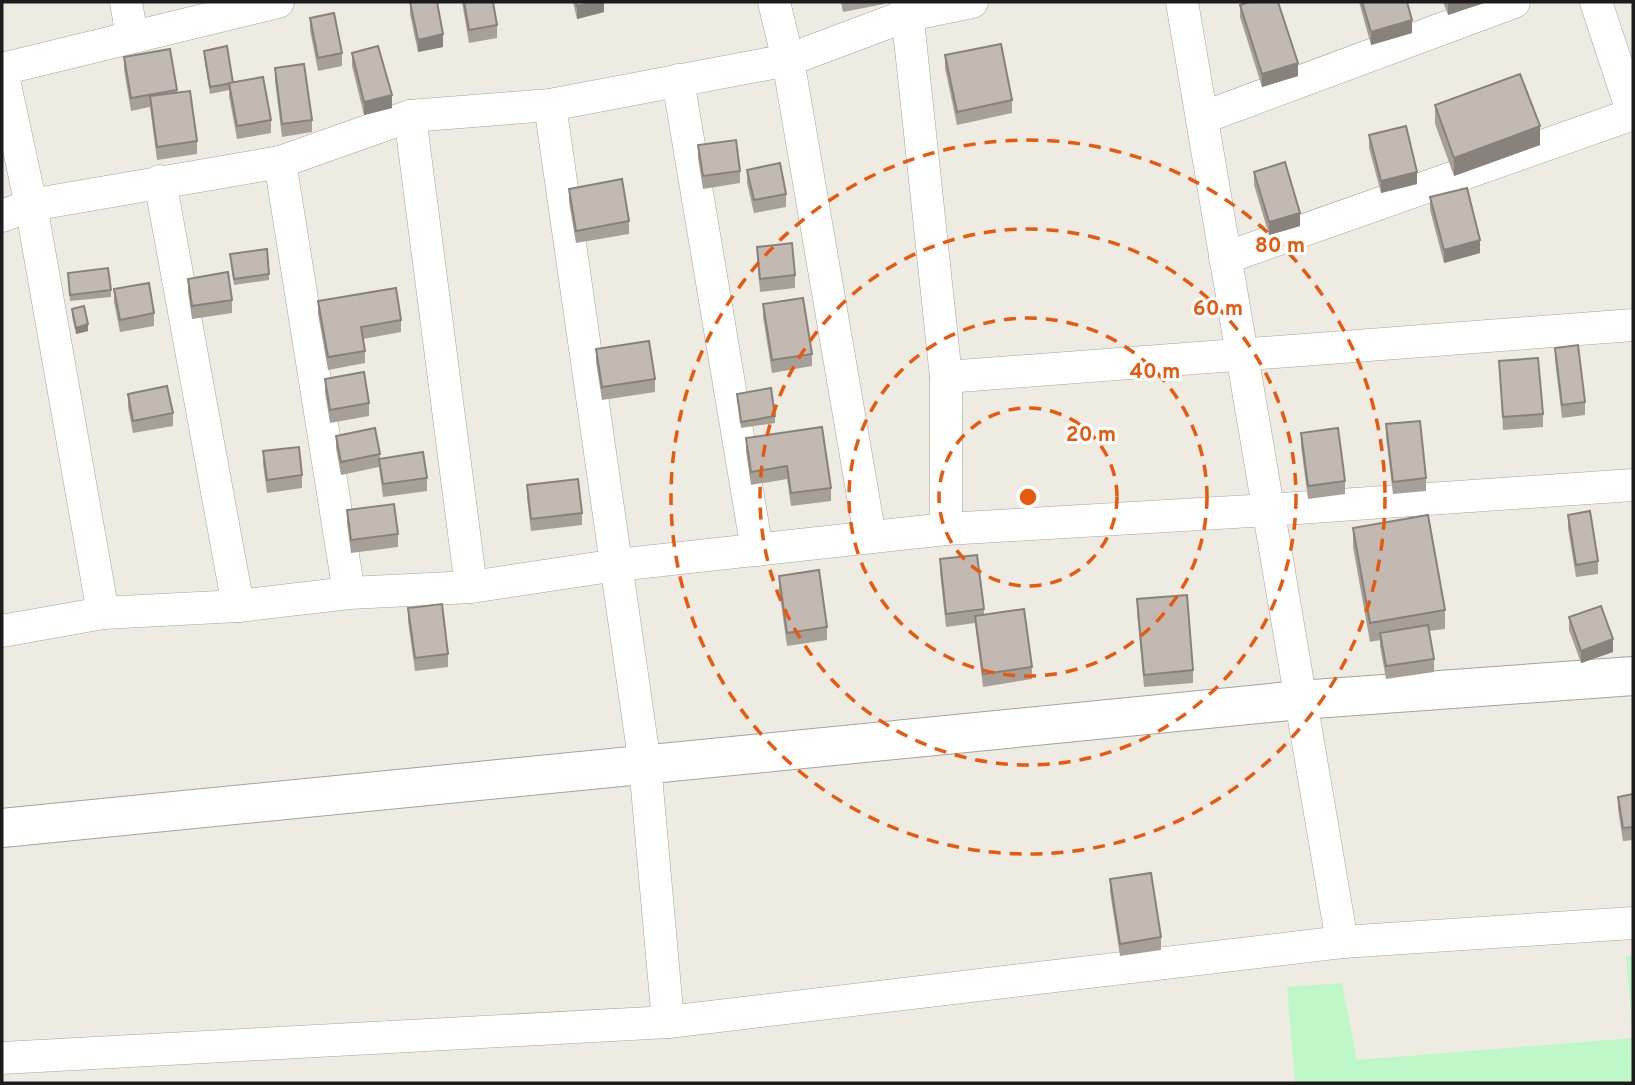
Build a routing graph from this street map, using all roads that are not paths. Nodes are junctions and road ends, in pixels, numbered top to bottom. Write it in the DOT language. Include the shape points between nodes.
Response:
graph roads {
  1 [pos="126,2"];
  2 [pos="774,2"];
  3 [pos="972,2"];
  4 [pos="1182,2"];
  5 [pos="1514,2"];
  6 [pos="1596,2"];
  7 [pos="258,4"];
  8 [pos="907,8"];
  9 [pos="132,37"];
  10 [pos="788,60"];
  11 [pos="2,70"];
  12 [pos="678,80"];
  13 [pos="550,105"];
  14 [pos="1633,114"];
  15 [pos="410,116"];
  16 [pos="1202,118"];
  17 [pos="281,162"];
  18 [pos="160,181"];
  19 [pos="31,205"];
  20 [pos="2,216"];
  21 [pos="1225,258"];
  22 [pos="1633,325"];
  23 [pos="1242,355"];
  24 [pos="946,377"];
  25 [pos="1633,485"];
  26 [pos="1268,510"];
  27 [pos="946,529"];
  28 [pos="870,537"];
  29 [pos="757,550"];
  30 [pos="617,565"];
  31 [pos="471,587"];
  32 [pos="349,593"];
  33 [pos="238,606"];
  34 [pos="103,613"];
  35 [pos="2,631"];
  36 [pos="1633,676"];
  37 [pos="1300,700"];
  38 [pos="645,765"];
  39 [pos="2,828"];
  40 [pos="1633,923"];
  41 [pos="1342,942"];
  42 [pos="668,1022"];
  43 [pos="2,1058"];
  1 -- 9 [label="street"];
  2 -- 10 [label="street"];
  3 -- 8 [label="street"];
  4 -- 16 [label="street"];
  5 -- 16 [label="street"];
  6 -- 14 [label="street"];
  7 -- 9 [label="street"];
  8 -- 10 [label="street"];
  8 -- 24 [label="street"];
  9 -- 11 [label="street"];
  10 -- 12 [label="street"];
  10 -- 28 [label="street"];
  11 -- 19 [label="street"];
  12 -- 13 [label="street"];
  12 -- 29 [label="street"];
  13 -- 15 [label="street"];
  13 -- 30 [label="street"];
  14 -- 21 [label="street"];
  15 -- 17 [label="street"];
  15 -- 31 [label="street"];
  16 -- 21 [label="street"];
  17 -- 18 [label="street"];
  17 -- 32 [label="street"];
  18 -- 19 [label="street"];
  18 -- 33 [label="street"];
  19 -- 20 [label="street"];
  19 -- 34 [label="street"];
  21 -- 23 [label="street"];
  22 -- 23 [label="street"];
  23 -- 24 [label="street"];
  23 -- 26 [label="street"];
  24 -- 27 [label="street"];
  25 -- 26 [label="street"];
  26 -- 27 [label="street"];
  26 -- 37 [label="street"];
  27 -- 28 [label="street"];
  28 -- 29 [label="street"];
  29 -- 30 [label="street"];
  30 -- 31 [label="street"];
  30 -- 38 [label="street"];
  31 -- 32 [label="street"];
  32 -- 33 [label="street"];
  33 -- 34 [label="street"];
  34 -- 35 [label="street"];
  36 -- 37 [label="street"];
  37 -- 38 [label="street"];
  37 -- 41 [label="street"];
  38 -- 39 [label="street"];
  38 -- 42 [label="street"];
  40 -- 41 [label="street"];
  41 -- 42 [label="street"];
  42 -- 43 [label="street"];
}
